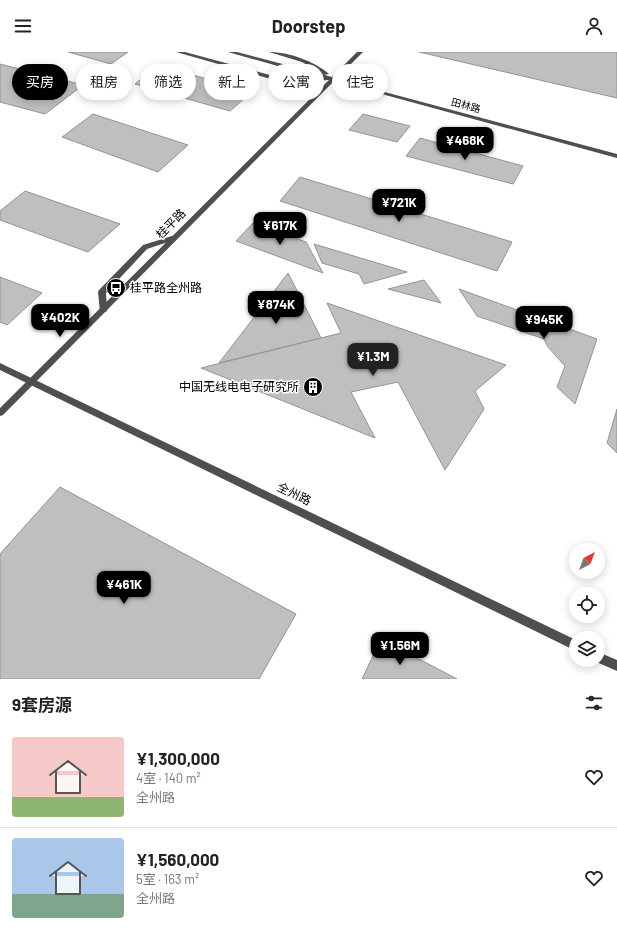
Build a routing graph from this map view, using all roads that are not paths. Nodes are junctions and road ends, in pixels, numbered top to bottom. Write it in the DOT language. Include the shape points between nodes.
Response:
graph roads {
  1 [pos="179,52"];
  2 [pos="231,52"];
  3 [pos="272,52"];
  4 [pos="360,52"];
  5 [pos="348,64"];
  6 [pos="332,77"];
  7 [pos="332,77"];
  8 [pos="332,78"];
  9 [pos="332,80"];
  10 [pos="388,93"];
  11 [pos="617,156"];
  12 [pos="175,237"];
  13 [pos="103,310"];
  14 [pos="0,366"];
  15 [pos="32,381"];
  16 [pos="0,413"];
  17 [pos="569,643"];
  18 [pos="605,660"];
  19 [pos="617,666"];
  1 -- 8 [label="street, 田林路" via="281,80"];
  2 -- 6 [label="street, 田林路"];
  3 -- 7 [label="street, 田林路" via="304,60"];
  4 -- 5 [label="street, 桂平路"];
  9 -- 12 [label="street, 桂平路"];
  10 -- 11 [label="street, 田林路"];
  12 -- 13 [label="street, 桂平路"];
  12 -- 13 [label="street" via="145,247 102,292"];
  13 -- 15 [label="street, 桂平路"];
  14 -- 15 [label="street, 全州路"];
  15 -- 16 [label="street, 桂平路"];
  15 -- 17 [label="street, 全州路"];
  18 -- 19 [label="street"];
}
